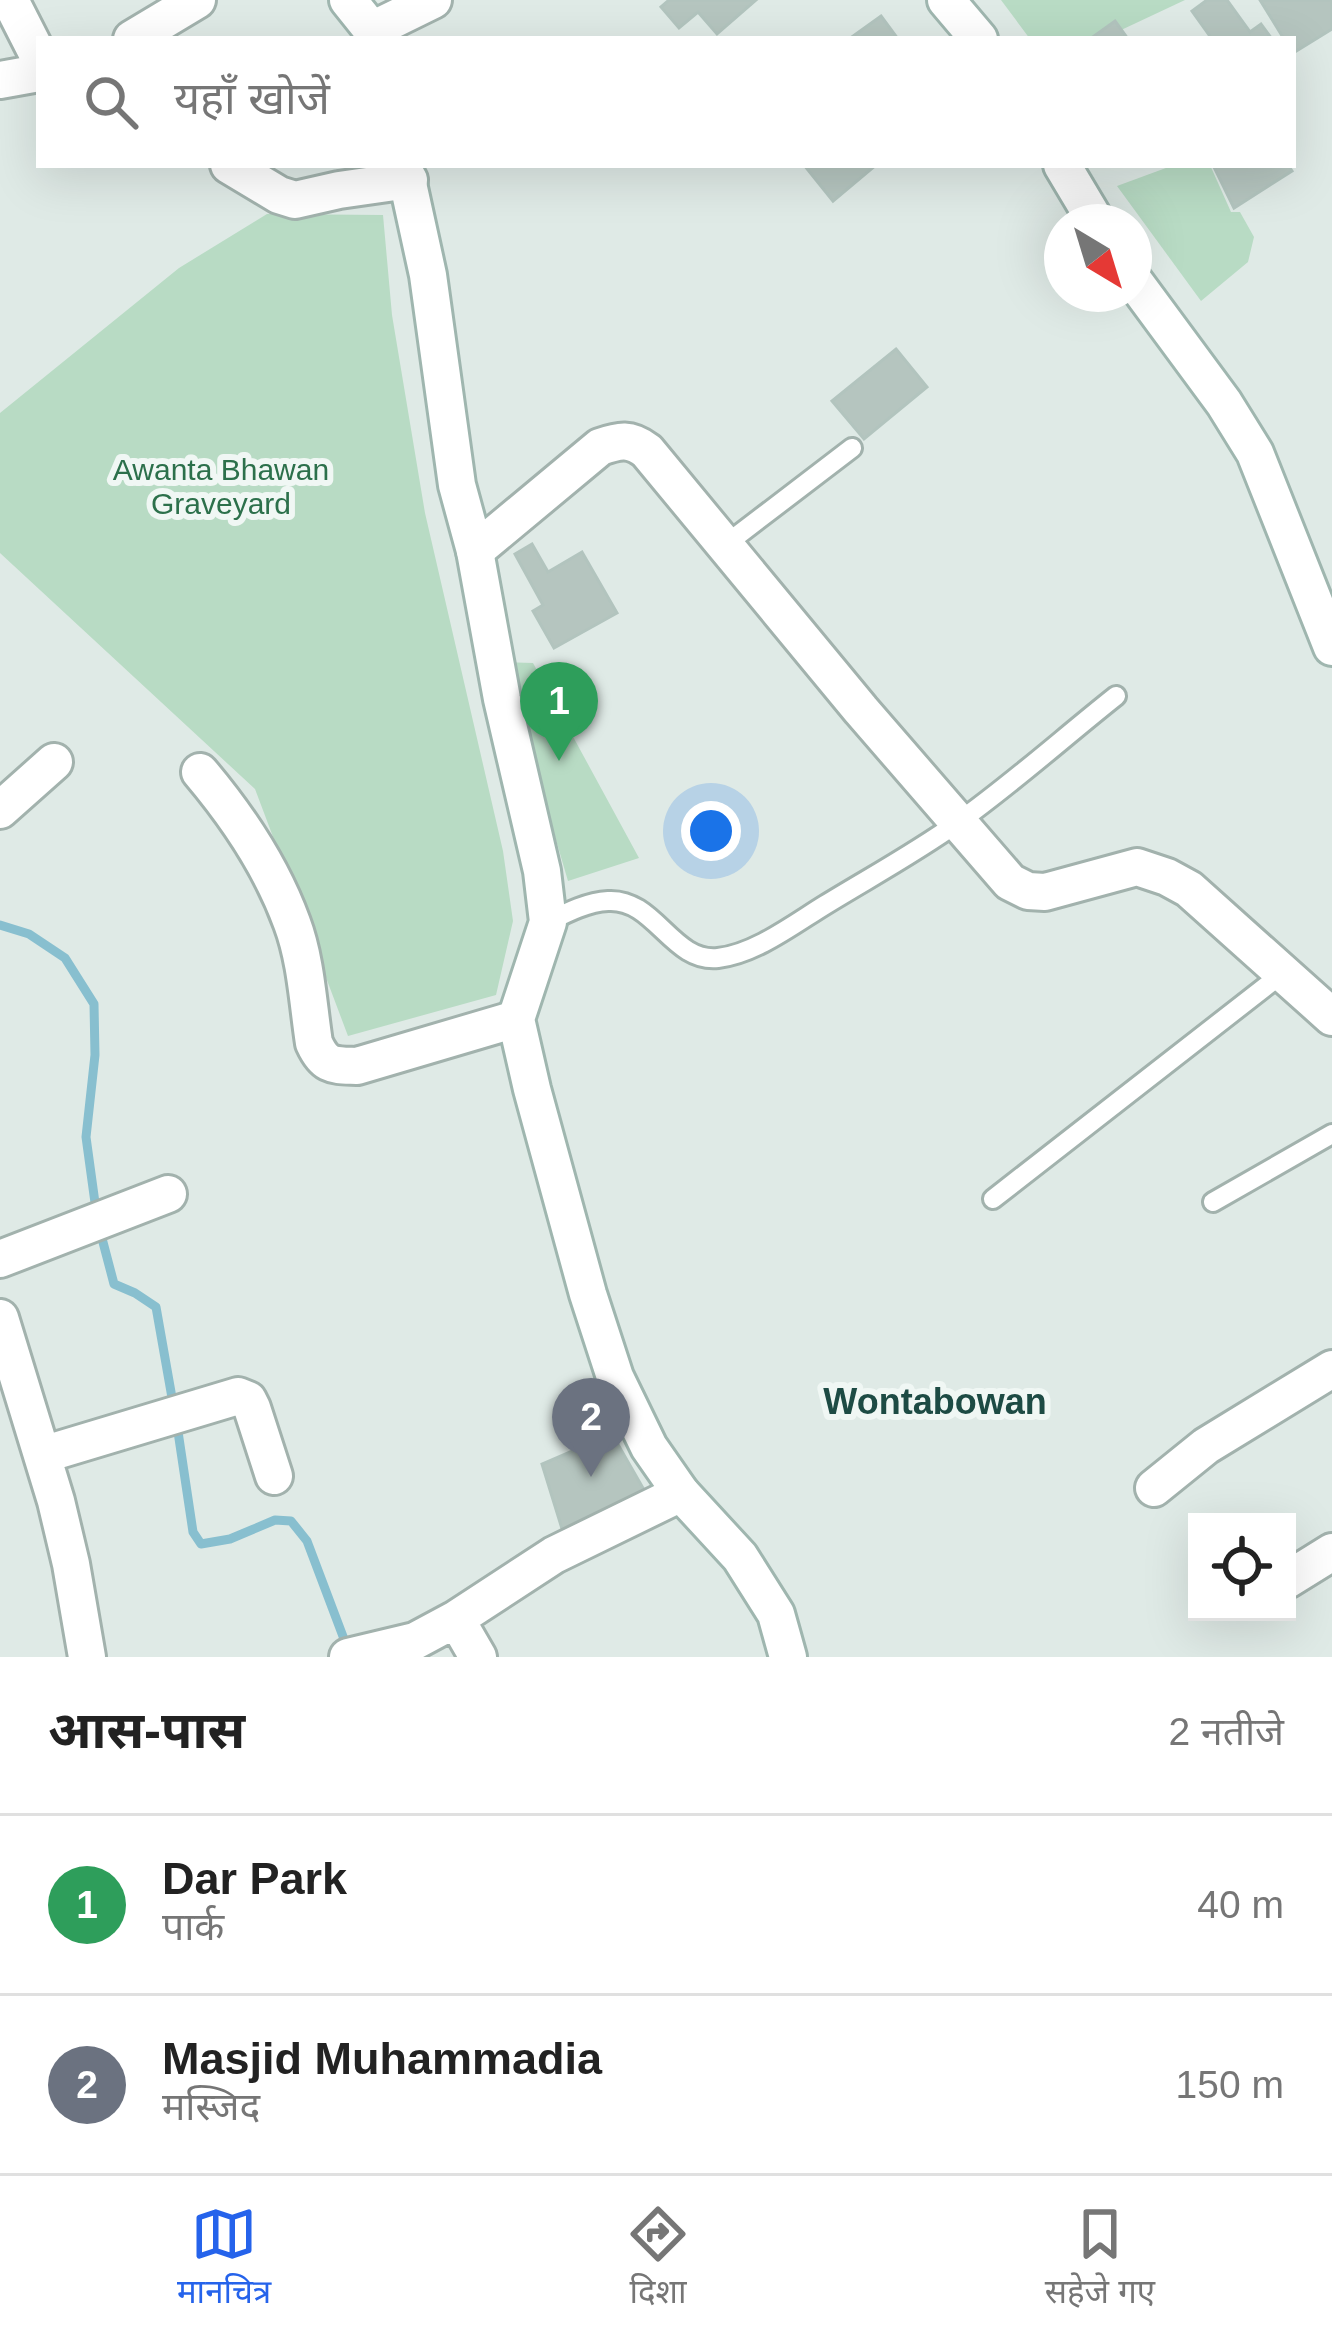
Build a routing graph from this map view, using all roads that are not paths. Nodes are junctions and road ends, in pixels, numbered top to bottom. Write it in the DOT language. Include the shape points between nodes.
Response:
graph roads {
  1 [pos="10,0"];
  2 [pos="197,0"];
  3 [pos="348,0"];
  4 [pos="433,0"];
  5 [pos="946,0"];
  6 [pos="373,35"];
  7 [pos="137,36"];
  8 [pos="977,36"];
  9 [pos="36,51"];
  10 [pos="36,74"];
  11 [pos="0,80"];
  12 [pos="234,168"];
  13 [pos="1064,168"];
  14 [pos="407,173"];
  15 [pos="1085,204"];
  16 [pos="1152,305"];
  17 [pos="852,448"];
  18 [pos="725,545"];
  19 [pos="475,550"];
  20 [pos="1332,647"];
  21 [pos="1115,696"];
  22 [pos="54,761"];
  23 [pos="200,772"];
  24 [pos="0,810"];
  25 [pos="957,823"];
  26 [pos="548,922"];
  27 [pos="1282,973"];
  28 [pos="1332,1017"];
  29 [pos="516,1019"];
  30 [pos="1332,1134"];
  31 [pos="168,1194"];
  32 [pos="993,1199"];
  33 [pos="1213,1202"];
  34 [pos="0,1259"];
  35 [pos="0,1318"];
  36 [pos="1332,1369"];
  37 [pos="42,1455"];
  38 [pos="274,1476"];
  39 [pos="1154,1487"];
  40 [pos="681,1493"];
  41 [pos="1332,1552"];
  42 [pos="1296,1574"];
  43 [pos="456,1619"];
  44 [pos="356,1656"];
  45 [pos="87,1657"];
  46 [pos="478,1657"];
  47 [pos="788,1657"];
  1 -- 9 [label="street"];
  2 -- 7 [label="street"];
  3 -- 6 [label="street"];
  4 -- 6 [label="street"];
  5 -- 8 [label="street"];
  10 -- 11 [label="street"];
  12 -- 14 [label="street" via="295,200"];
  13 -- 15 [label="street"];
  14 -- 19 [label="street" via="457,485"];
  16 -- 20 [label="street" via="1255,453"];
  17 -- 18 [label="lane"];
  18 -- 19 [label="street" via="647,451 621,439 600,447"];
  18 -- 25 [label="street"];
  19 -- 26 [label="street"];
  21 -- 25 [label="lane"];
  22 -- 24 [label="street"];
  23 -- 29 [label="street" via="230,807 293,926 321,1057 358,1066"];
  25 -- 26 [label="lane" via="795,924 716,959 674,941 633,904 608,901"];
  25 -- 27 [label="street" via="1028,891 1137,867 1167,877"];
  26 -- 29 [label="street"];
  27 -- 28 [label="street"];
  27 -- 32 [label="lane"];
  29 -- 40 [label="street" via="615,1378"];
  30 -- 33 [label="lane"];
  31 -- 34 [label="street"];
  35 -- 37 [label="street"];
  36 -- 39 [label="street"];
  37 -- 38 [label="street" via="238,1396 248,1400"];
  37 -- 45 [label="street"];
  40 -- 43 [label="street" via="554,1555"];
  40 -- 47 [label="street" via="740,1557 776,1614"];
  41 -- 42 [label="street"];
  43 -- 44 [label="street" via="415,1641"];
  43 -- 46 [label="street"];
}
